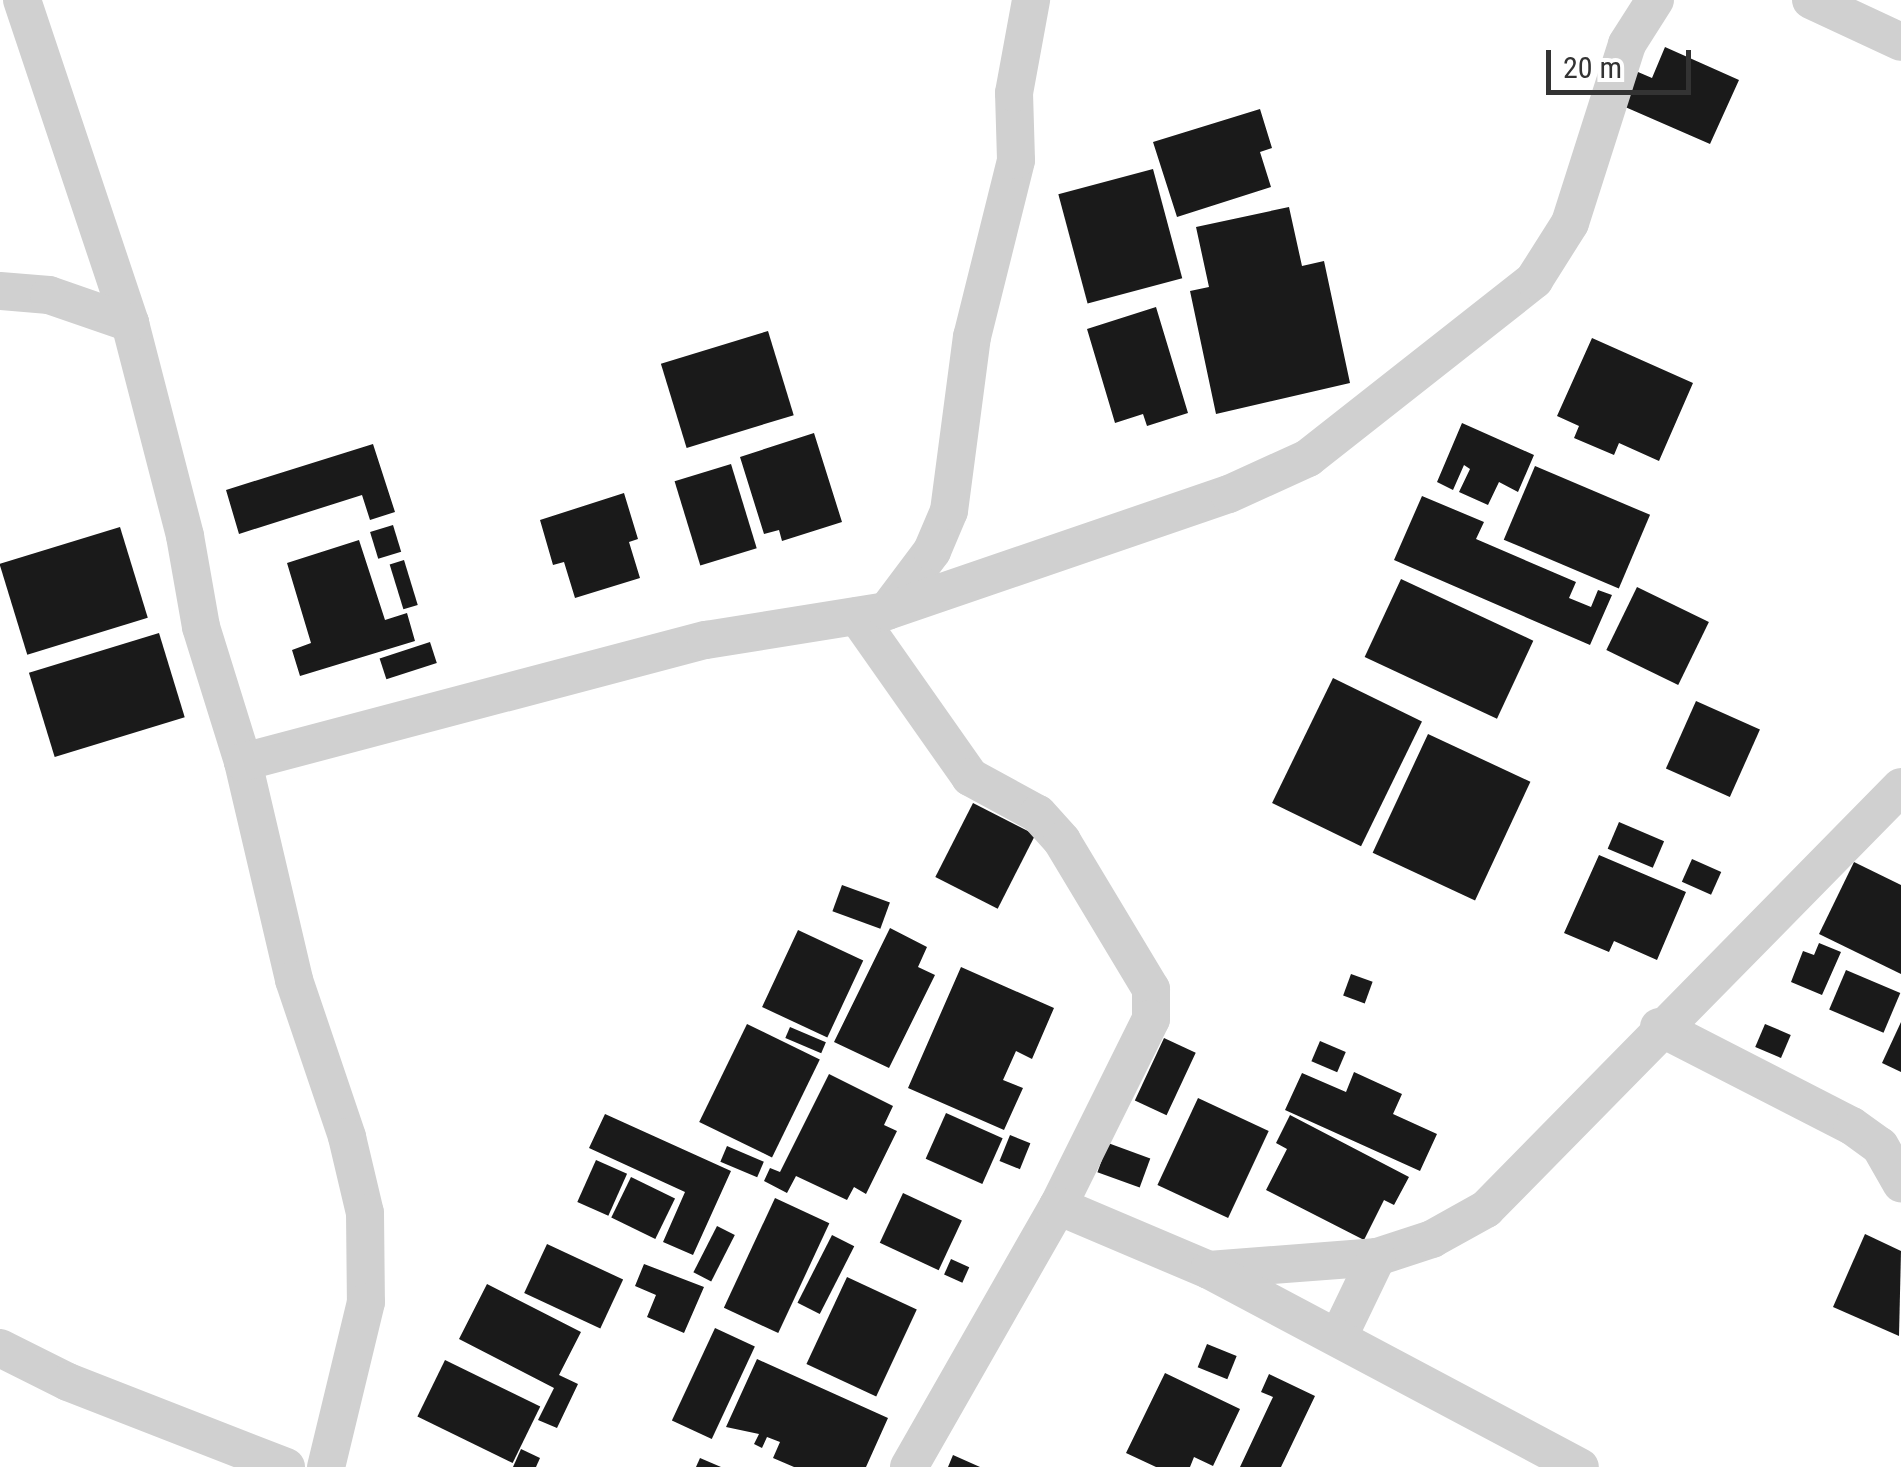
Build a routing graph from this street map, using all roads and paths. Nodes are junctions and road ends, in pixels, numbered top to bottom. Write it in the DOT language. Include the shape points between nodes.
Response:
graph roads {
  1 [pos="22,0"];
  2 [pos="1031,0"];
  3 [pos="1655,0"];
  4 [pos="1811,0"];
  5 [pos="1901,42"];
  6 [pos="0,291"];
  7 [pos="130,323"];
  8 [pos="872,613"];
  9 [pos="243,762"];
  10 [pos="1901,786"];
  11 [pos="1659,1027"];
  12 [pos="1901,1183"];
  13 [pos="1058,1206"];
  14 [pos="1377,1258"];
  15 [pos="1208,1270"];
  16 [pos="1338,1338"];
  17 [pos="0,1348"];
  18 [pos="286,1467"];
  19 [pos="326,1467"];
  20 [pos="909,1467"];
  21 [pos="1580,1467"];
  1 -- 7 [label="street"];
  2 -- 8 [label="street" via="1014,93 1016,160 972,337 949,510 932,551"];
  3 -- 8 [label="street" via="1627,44 1570,222 1534,280 1484,324 1308,458 1230,494"];
  4 -- 5 [label="street"];
  6 -- 7 [label="street" via="49,295"];
  7 -- 9 [label="street" via="185,536 201,627"];
  8 -- 9 [label="street" via="706,640"];
  8 -- 13 [label="street" via="970,777 1038,814 1062,841 1151,989 1150,1019"];
  9 -- 19 [label="street" via="294,980 348,1136 365,1213 366,1302"];
  10 -- 11 [label="street"];
  11 -- 12 [label="street" via="1852,1126 1880,1146"];
  11 -- 14 [label="street" via="1486,1209 1432,1239"];
  13 -- 15 [label="street"];
  13 -- 20 [label="street"];
  14 -- 15 [label="street"];
  14 -- 16 [label="street"];
  15 -- 16 [label="street"];
  16 -- 21 [label="street"];
  17 -- 18 [label="street" via="68,1382"];
}
